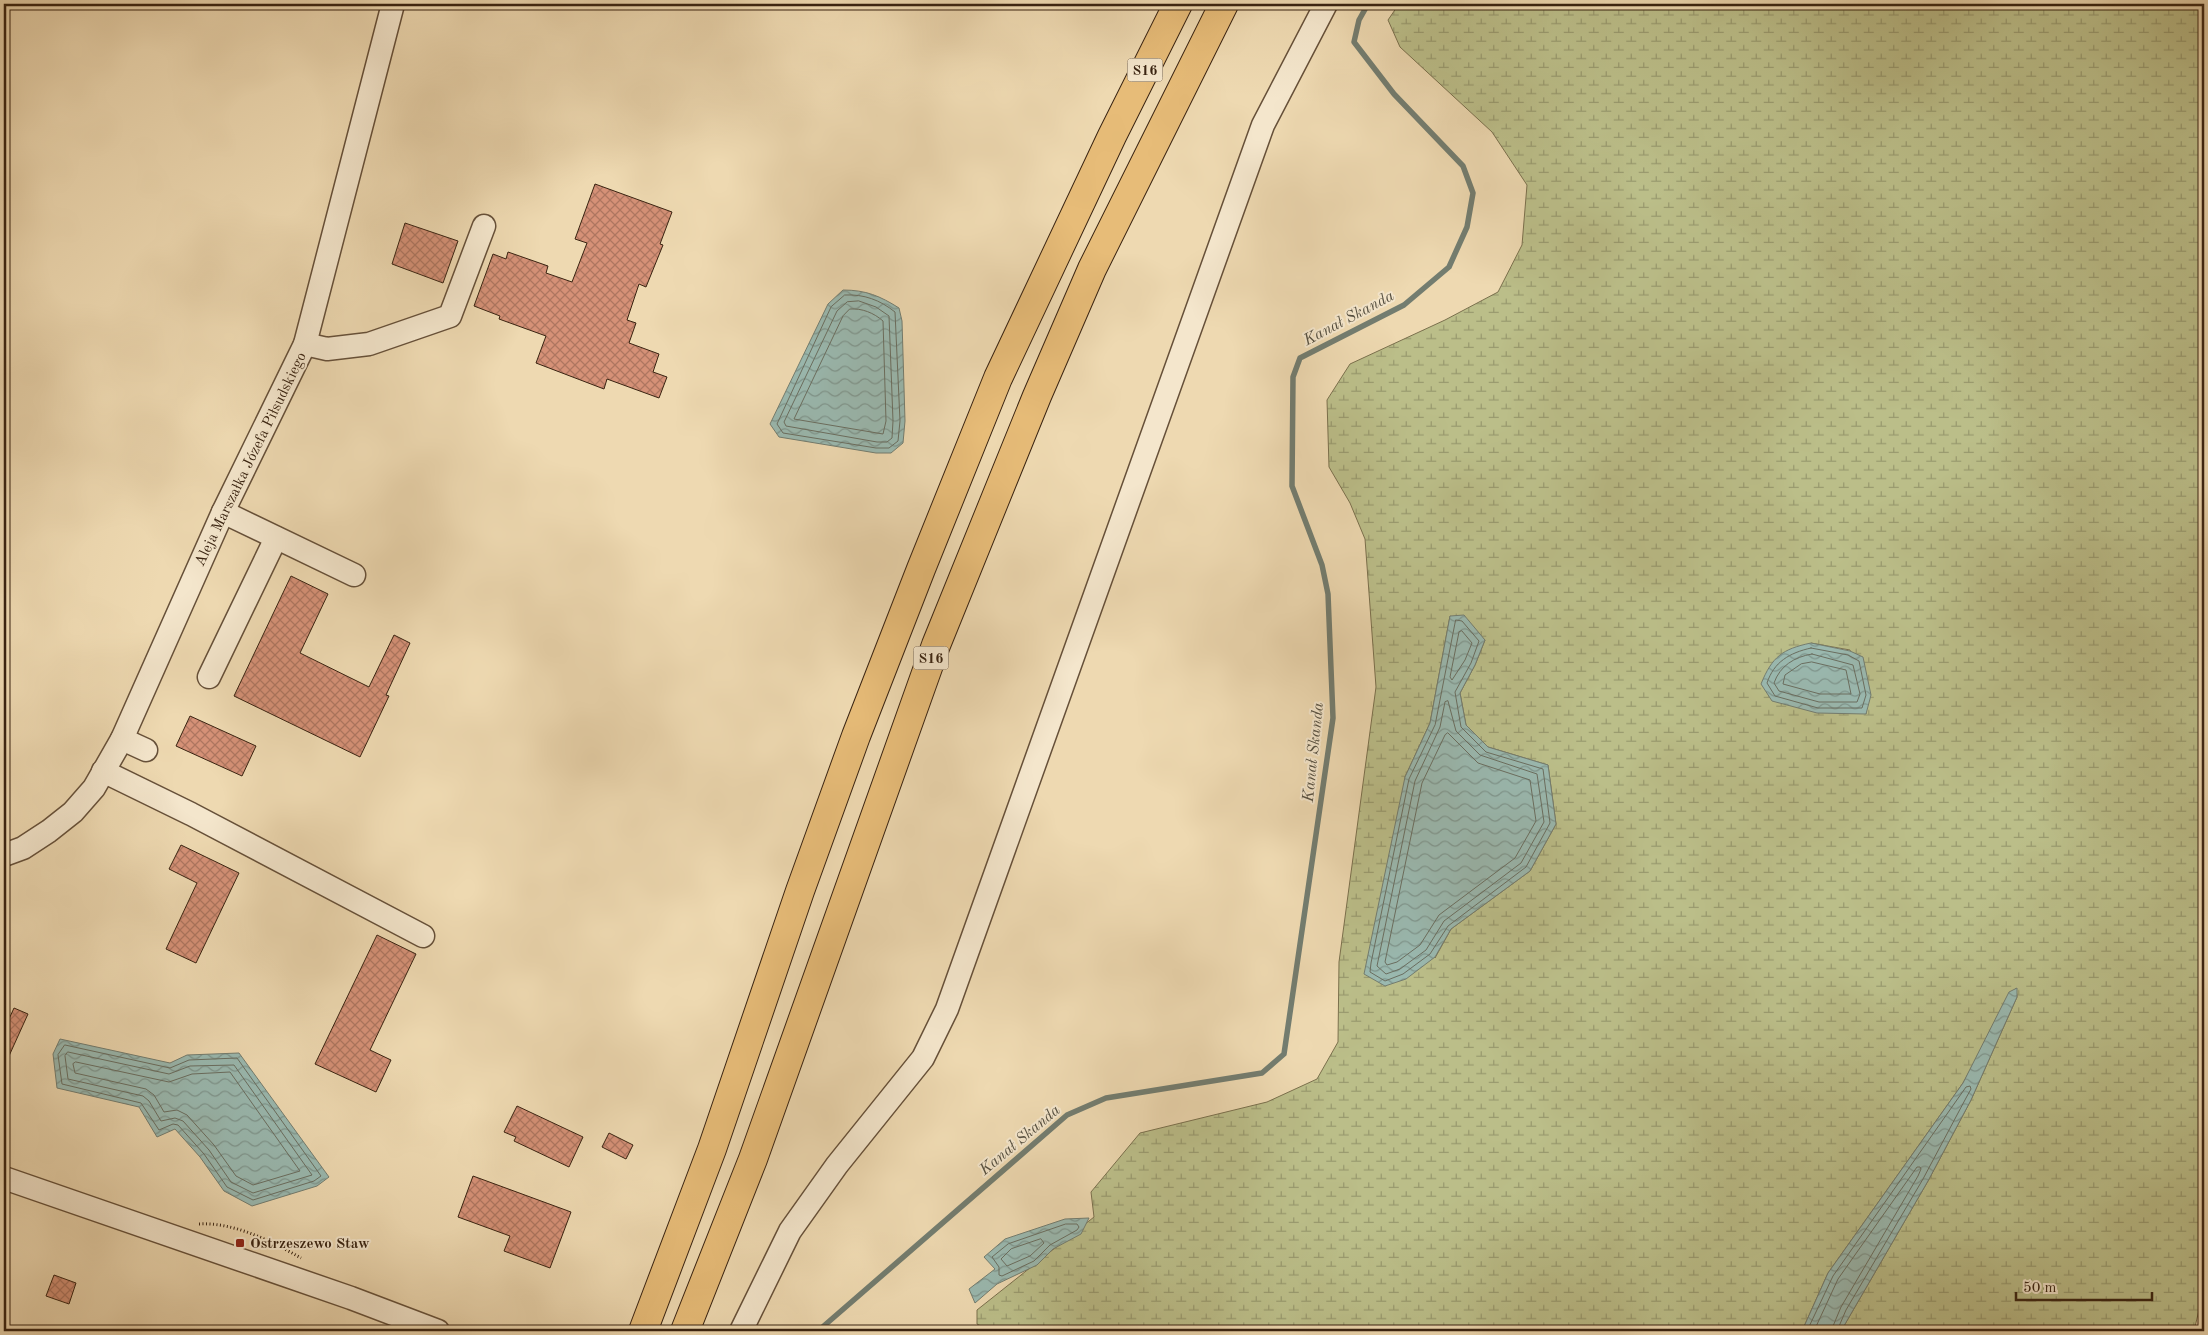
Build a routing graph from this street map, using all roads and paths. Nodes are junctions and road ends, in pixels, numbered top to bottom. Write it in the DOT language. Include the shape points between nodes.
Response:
graph roads {
  1 [pos="393,4"];
  2 [pos="1178,4"];
  3 [pos="1224,4"];
  4 [pos="1326,4"];
  5 [pos="484,226"];
  6 [pos="305,344"];
  7 [pos="223,512"];
  8 [pos="276,538"];
  9 [pos="354,575"];
  10 [pos="209,677"];
  11 [pos="122,738"];
  12 [pos="146,750"];
  13 [pos="103,771"];
  14 [pos="4,855"];
  15 [pos="423,936"];
  16 [pos="4,1178"];
  17 [pos="438,1331"];
  18 [pos="643,1331"];
  19 [pos="685,1331"];
  20 [pos="742,1331"];
  1 -- 6 [label="street, Aleja Marszałka Józefa Piłsudskiego"];
  2 -- 18 [label="highway, S16" via="998,378 928,551 800,891 712,1149"];
  3 -- 19 [label="highway, S16" via="1092,269 1033,405 936,645 752,1159"];
  4 -- 20 [label="street" via="1263,125 947,1009 923,1058 837,1165 790,1231"];
  5 -- 6 [label="street" via="450,316 369,344 328,349"];
  6 -- 7 [label="street, Aleja Marszałka Józefa Piłsudskiego"];
  7 -- 8 [label="street"];
  7 -- 11 [label="street, Aleja Marszałka Józefa Piłsudskiego"];
  8 -- 9 [label="street"];
  8 -- 10 [label="street"];
  11 -- 12 [label="street"];
  11 -- 13 [label="street, Aleja Marszałka Józefa Piłsudskiego"];
  13 -- 14 [label="street, Aleja Marszałka Józefa Piłsudskiego" via="74,812 23,848"];
  13 -- 15 [label="street"];
  16 -- 17 [label="street"];
}
